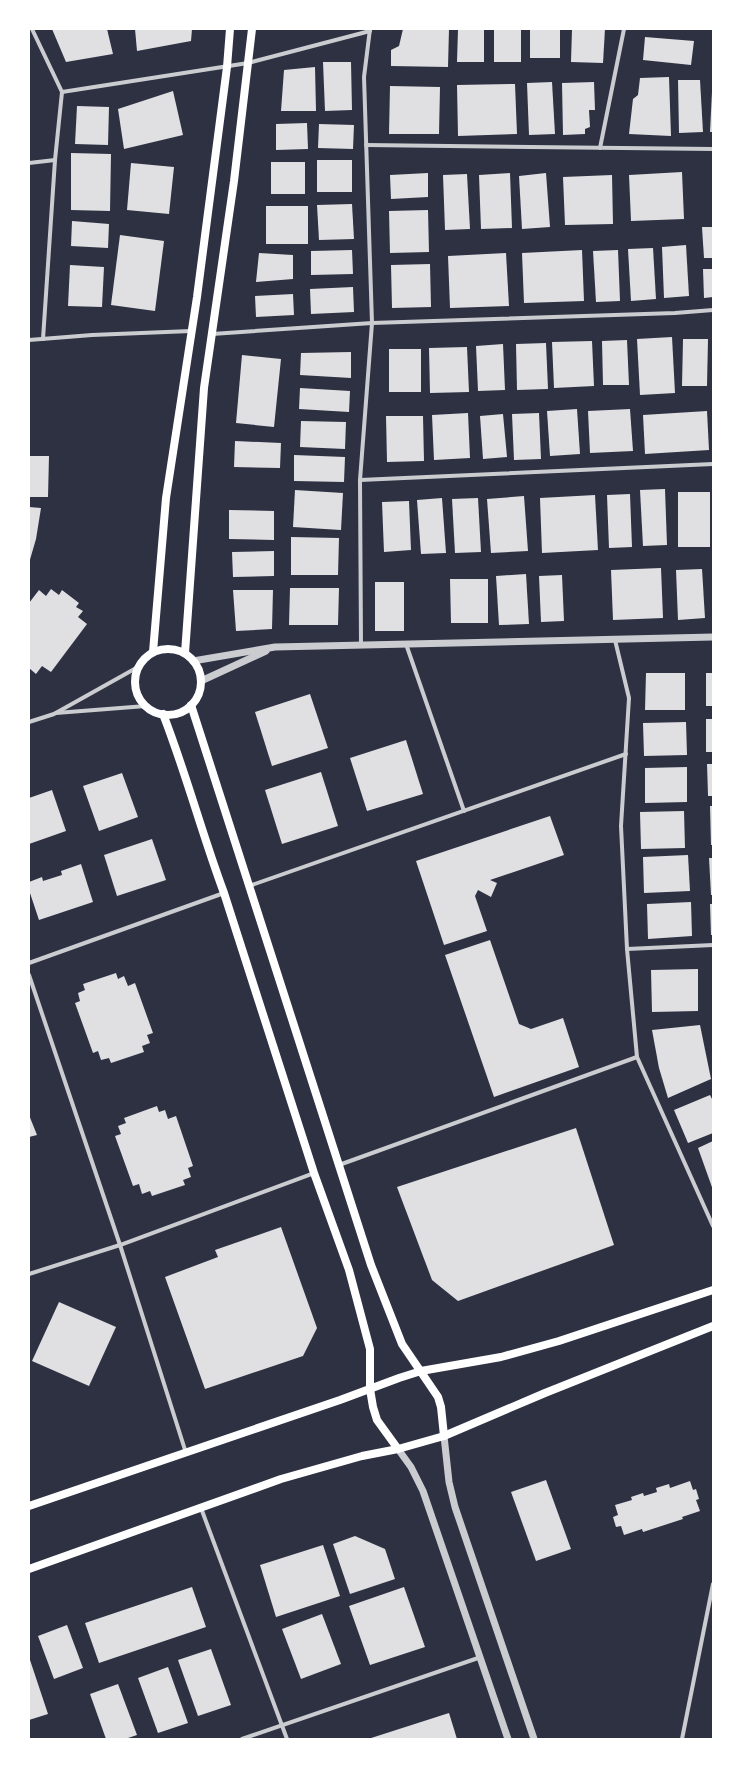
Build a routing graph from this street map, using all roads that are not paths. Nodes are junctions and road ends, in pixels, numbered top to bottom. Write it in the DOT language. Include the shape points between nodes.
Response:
graph roads {
  1 [pos="32,29"];
  2 [pos="230,29"];
  3 [pos="252,29"];
  4 [pos="624,29"];
  5 [pos="370,30"];
  6 [pos="248,63"];
  7 [pos="227,67"];
  8 [pos="62,92"];
  9 [pos="366,145"];
  10 [pos="600,148"];
  11 [pos="713,149"];
  12 [pos="55,160"];
  13 [pos="29,164"];
  14 [pos="713,310"];
  15 [pos="372,323"];
  16 [pos="191,330"];
  17 [pos="212,334"];
  18 [pos="43,339"];
  19 [pos="29,340"];
  20 [pos="713,464"];
  21 [pos="360,480"];
  22 [pos="713,637"];
  23 [pos="616,640"];
  24 [pos="406,644"];
  25 [pos="361,645"];
  26 [pos="275,647"];
  27 [pos="153,652"];
  28 [pos="185,654"];
  29 [pos="193,661"];
  30 [pos="138,668"];
  31 [pos="201,681"];
  32 [pos="191,705"];
  33 [pos="146,706"];
  34 [pos="54,714"];
  35 [pos="163,714"];
  36 [pos="29,722"];
  37 [pos="626,754"];
  38 [pos="464,811"];
  39 [pos="249,886"];
  40 [pos="224,894"];
  41 [pos="713,945"];
  42 [pos="627,949"];
  43 [pos="29,963"];
  44 [pos="29,975"];
  45 [pos="637,1057"];
  46 [pos="338,1165"];
  47 [pos="314,1173"];
  48 [pos="713,1226"];
  49 [pos="120,1245"];
  50 [pos="29,1274"];
  51 [pos="713,1290"];
  52 [pos="713,1326"];
  53 [pos="421,1371"];
  54 [pos="370,1389"];
  55 [pos="444,1436"];
  56 [pos="398,1449"];
  57 [pos="186,1453"];
  58 [pos="29,1506"];
  59 [pos="201,1508"];
  60 [pos="29,1569"];
  61 [pos="713,1584"];
  62 [pos="481,1657"];
  63 [pos="282,1724"];
  64 [pos="242,1739"];
  65 [pos="287,1739"];
  66 [pos="508,1739"];
  67 [pos="534,1739"];
  68 [pos="682,1739"];
  1 -- 8 [label="street"];
  2 -- 7 [label="main road"];
  3 -- 6 [label="main road"];
  4 -- 10 [label="street"];
  5 -- 6 [label="street"];
  5 -- 9 [label="street" via="364,76"];
  6 -- 7 [label="street"];
  6 -- 17 [label="main road"];
  7 -- 8 [label="street"];
  7 -- 16 [label="main road"];
  8 -- 12 [label="street"];
  9 -- 10 [label="street"];
  9 -- 15 [label="street"];
  10 -- 11 [label="street"];
  12 -- 13 [label="street"];
  12 -- 18 [label="street"];
  14 -- 15 [label="street"];
  15 -- 17 [label="street"];
  15 -- 21 [label="street"];
  16 -- 18 [label="street"];
  16 -- 27 [label="main road" via="166,498"];
  17 -- 28 [label="main road" via="204,388"];
  18 -- 19 [label="street"];
  20 -- 21 [label="street"];
  21 -- 25 [label="street"];
  22 -- 23 [label="street"];
  23 -- 24 [label="street"];
  23 -- 37 [label="street" via="629,698"];
  24 -- 25 [label="street"];
  24 -- 38 [label="street"];
  25 -- 26 [label="street"];
  26 -- 29 [label="street"];
  26 -- 31 [label="street"];
  27 -- 28 [label="main road" via="164,649"];
  27 -- 30 [label="main road"];
  28 -- 29 [label="main road"];
  29 -- 31 [label="main road"];
  30 -- 33 [label="main road" via="136,687 139,698"];
  30 -- 34 [label="street"];
  31 -- 32 [label="main road" via="199,692"];
  32 -- 35 [label="main road" via="176,714"];
  32 -- 39 [label="main road"];
  33 -- 34 [label="street"];
  33 -- 35 [label="main road"];
  34 -- 36 [label="street"];
  35 -- 40 [label="main road" via="182,763"];
  37 -- 38 [label="street"];
  37 -- 42 [label="street" via="621,826"];
  38 -- 39 [label="street"];
  39 -- 46 [label="main road"];
  40 -- 43 [label="street"];
  40 -- 47 [label="main road"];
  41 -- 42 [label="street"];
  42 -- 45 [label="street"];
  44 -- 49 [label="street"];
  45 -- 46 [label="street"];
  45 -- 48 [label="street"];
  46 -- 53 [label="main road" via="371,1265 399,1337"];
  47 -- 49 [label="street"];
  47 -- 54 [label="main road" via="349,1270 366,1330 370,1349"];
  49 -- 50 [label="street"];
  49 -- 57 [label="street"];
  51 -- 53 [label="main road" via="552,1343 501,1357"];
  52 -- 55 [label="main road"];
  53 -- 54 [label="main road"];
  53 -- 55 [label="main road" via="438,1397"];
  54 -- 56 [label="main road" via="377,1420"];
  54 -- 57 [label="main road"];
  55 -- 56 [label="main road"];
  55 -- 67 [label="street" via="449,1482 455,1507"];
  56 -- 59 [label="main road" via="312,1469"];
  56 -- 62 [label="street" via="423,1491"];
  57 -- 58 [label="main road"];
  59 -- 60 [label="main road"];
  59 -- 63 [label="street"];
  61 -- 68 [label="street"];
  62 -- 63 [label="street"];
  62 -- 66 [label="street"];
  63 -- 64 [label="street"];
  63 -- 65 [label="street"];
}
